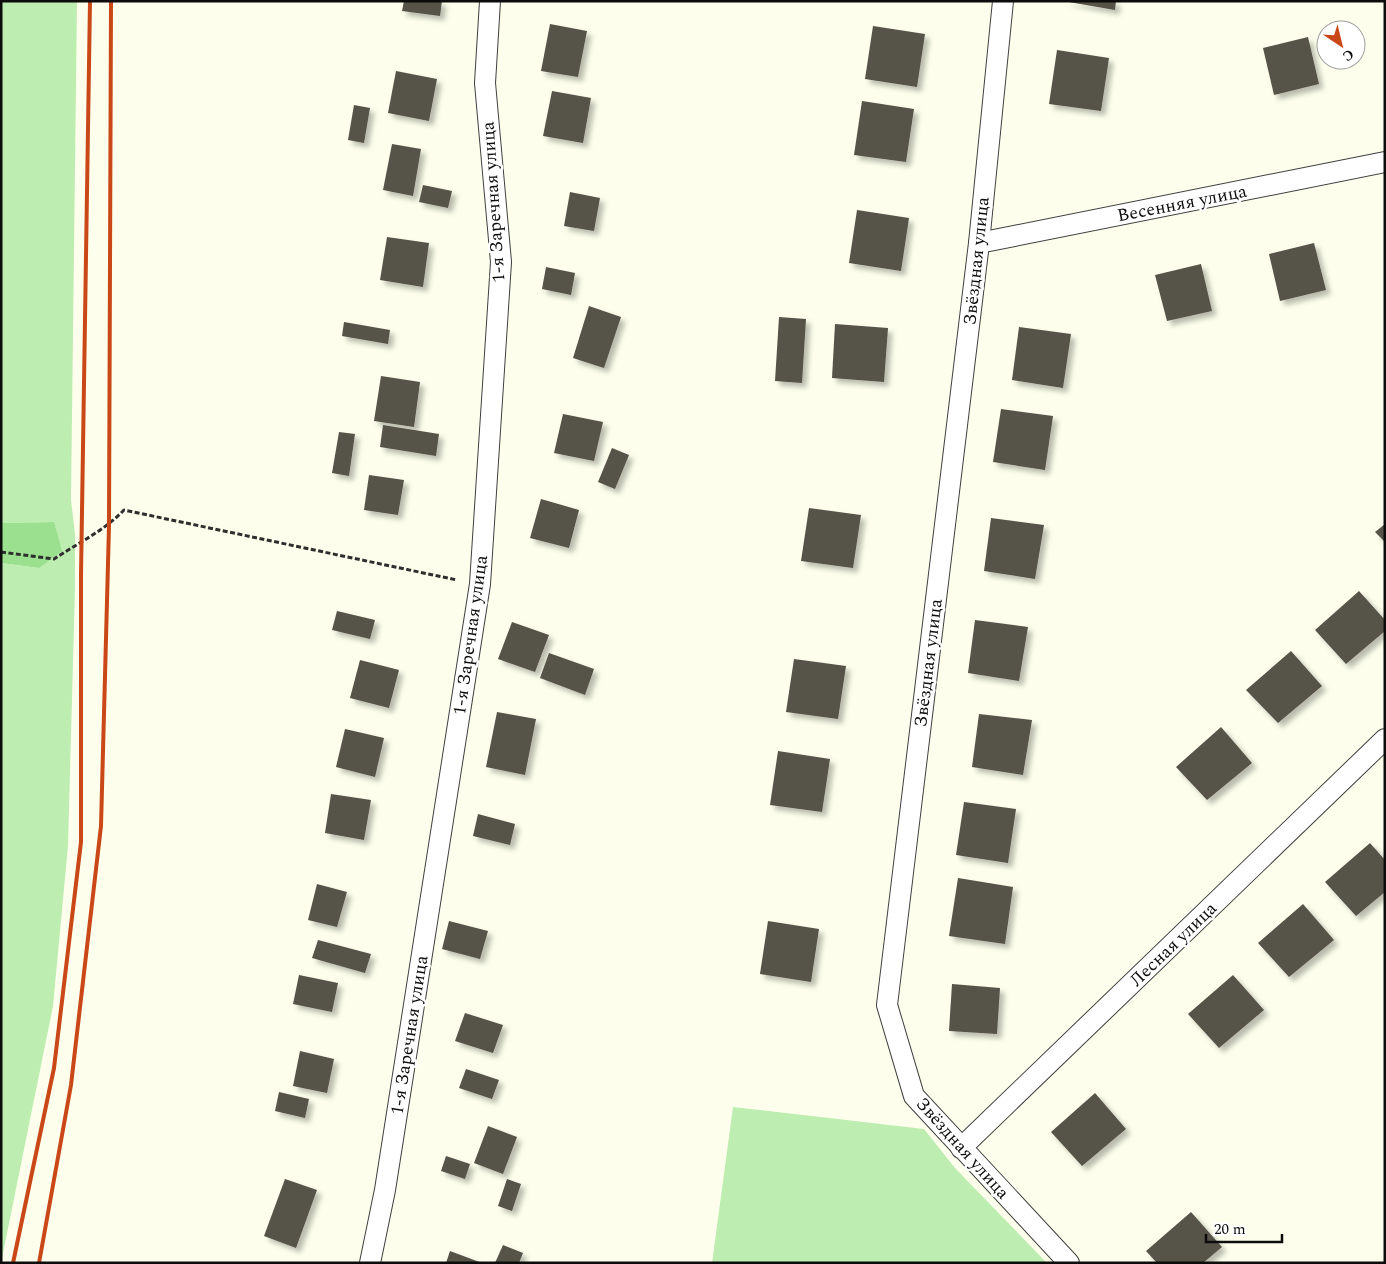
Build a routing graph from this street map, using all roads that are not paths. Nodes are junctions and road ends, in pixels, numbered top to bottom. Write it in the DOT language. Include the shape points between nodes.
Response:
graph roads {
  1 [pos="490,1"];
  2 [pos="1003,1"];
  3 [pos="1385,162"];
  4 [pos="978,243"];
  5 [pos="1385,739"];
  6 [pos="961,1148"];
  7 [pos="370,1263"];
  8 [pos="1069,1263"];
  1 -- 7 [label="street, 1-я Заречная улица" via="485,83 501,262 480,584 385,1190"];
  2 -- 4 [label="street, Звёздная улица"];
  3 -- 4 [label="street, Весенняя улица"];
  4 -- 6 [label="street, Звёздная улица" via="888,1005 914,1096"];
  5 -- 6 [label="street, Лесная улица"];
  6 -- 8 [label="street, Звёздная улица"];
}
